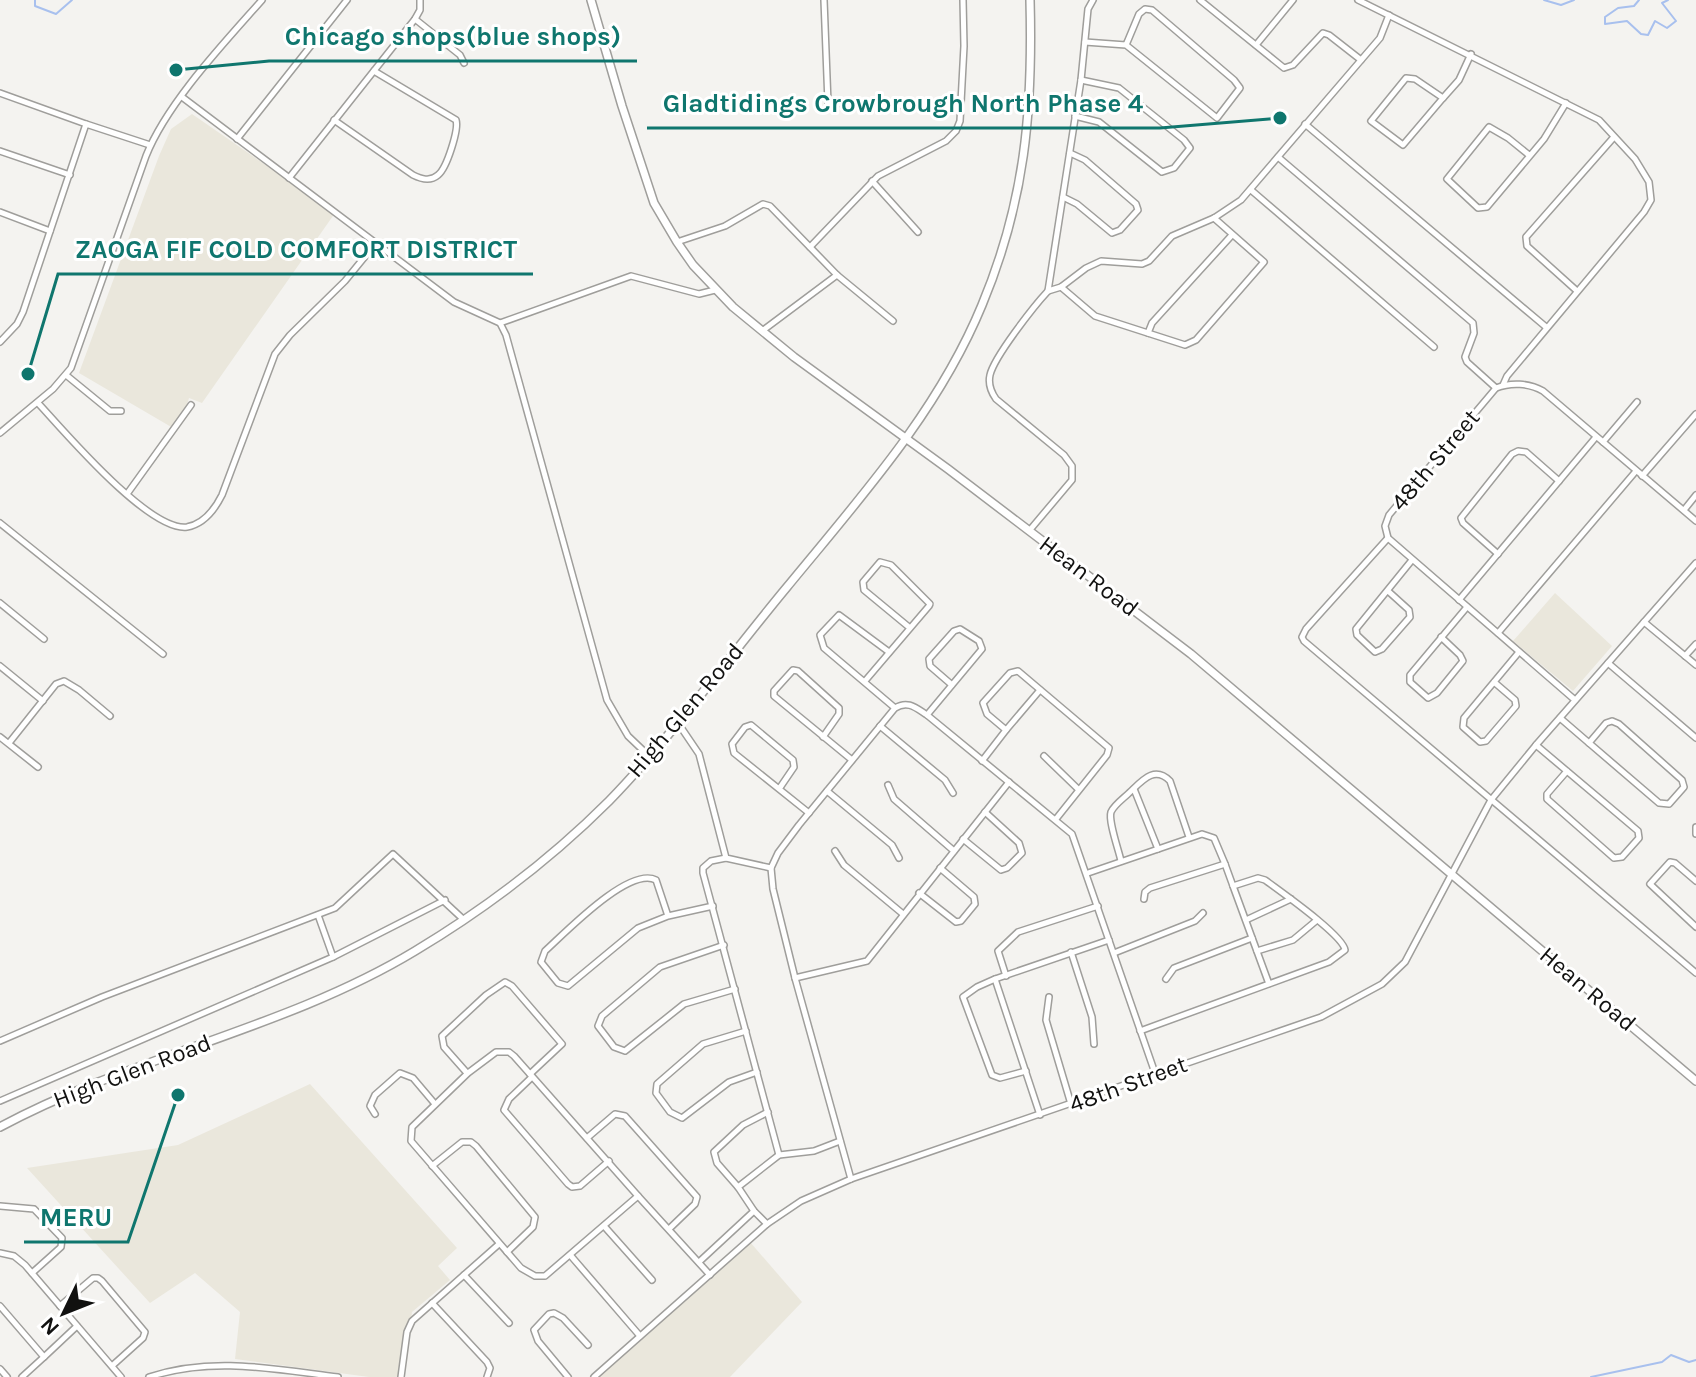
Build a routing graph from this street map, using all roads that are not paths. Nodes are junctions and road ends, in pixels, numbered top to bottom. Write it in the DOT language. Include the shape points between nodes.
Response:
graph roads {
  1 [pos="262,0"];
  2 [pos="347,0"];
  3 [pos="420,0"];
  4 [pos="591,0"];
  5 [pos="824,0"];
  6 [pos="963,0"];
  7 [pos="1030,0"];
  8 [pos="1093,0"];
  9 [pos="1200,0"];
  10 [pos="1293,0"];
  11 [pos="1358,0"];
  12 [pos="1389,15"];
  13 [pos="415,19"];
  14 [pos="1085,42"];
  15 [pos="1126,45"];
  16 [pos="1256,45"];
  17 [pos="1471,54"];
  18 [pos="1361,60"];
  19 [pos="464,63"];
  20 [pos="374,71"];
  21 [pos="1081,80"];
  22 [pos="0,93"];
  23 [pos="182,97"];
  24 [pos="1443,98"];
  25 [pos="1566,103"];
  26 [pos="959,107"];
  27 [pos="1075,116"];
  28 [pos="334,120"];
  29 [pos="86,124"];
  30 [pos="1305,124"];
  31 [pos="1614,137"];
  32 [pos="237,139"];
  33 [pos="150,145"];
  34 [pos="0,151"];
  35 [pos="1070,153"];
  36 [pos="1529,155"];
  37 [pos="1278,157"];
  38 [pos="70,175"];
  39 [pos="289,178"];
  40 [pos="872,181"];
  41 [pos="1251,190"];
  42 [pos="1063,197"];
  43 [pos="0,212"];
  44 [pos="1214,218"];
  45 [pos="50,231"];
  46 [pos="918,232"];
  47 [pos="1232,235"];
  48 [pos="677,242"];
  49 [pos="376,243"];
  50 [pos="810,247"];
  51 [pos="837,275"];
  52 [pos="1061,287"];
  53 [pos="715,290"];
  54 [pos="1048,291"];
  55 [pos="1577,291"];
  56 [pos="893,321"];
  57 [pos="500,323"];
  58 [pos="1546,327"];
  59 [pos="761,331"];
  60 [pos="1148,333"];
  61 [pos="0,342"];
  62 [pos="1434,347"];
  63 [pos="66,375"];
  64 [pos="1503,385"];
  65 [pos="1496,388"];
  66 [pos="1637,402"];
  67 [pos="38,403"];
  68 [pos="191,405"];
  69 [pos="121,411"];
  70 [pos="1696,414"];
  71 [pos="1,431"];
  72 [pos="1596,437"];
  73 [pos="906,439"];
  74 [pos="1603,442"];
  75 [pos="1636,471"];
  76 [pos="1642,476"];
  77 [pos="1559,481"];
  78 [pos="127,494"];
  79 [pos="1696,495"];
  80 [pos="1684,510"];
  81 [pos="1696,521"];
  82 [pos="0,523"];
  83 [pos="1029,531"];
  84 [pos="1388,538"];
  85 [pos="1498,554"];
  86 [pos="1412,560"];
  87 [pos="1696,563"];
  88 [pos="1388,591"];
  89 [pos="1459,600"];
  90 [pos="0,603"];
  91 [pos="1467,607"];
  92 [pos="1644,622"];
  93 [pos="910,628"];
  94 [pos="1498,633"];
  95 [pos="1441,637"];
  96 [pos="44,639"];
  97 [pos="1696,644"];
  98 [pos="889,652"];
  99 [pos="1519,652"];
  100 [pos="163,654"];
  101 [pos="1685,656"];
  102 [pos="1608,663"];
  103 [pos="1696,665"];
  104 [pos="0,666"];
  105 [pos="865,681"];
  106 [pos="1494,682"];
  107 [pos="952,685"];
  108 [pos="1040,690"];
  109 [pos="1575,700"];
  110 [pos="43,701"];
  111 [pos="895,708"];
  112 [pos="927,715"];
  113 [pos="110,716"];
  114 [pos="1560,718"];
  115 [pos="677,722"];
  116 [pos="880,726"];
  117 [pos="1006,730"];
  118 [pos="0,737"];
  119 [pos="823,737"];
  120 [pos="1696,738"];
  121 [pos="9,743"];
  122 [pos="1589,743"];
  123 [pos="1536,745"];
  124 [pos="649,756"];
  125 [pos="1044,756"];
  126 [pos="852,760"];
  127 [pos="982,761"];
  128 [pos="38,767"];
  129 [pos="1567,771"];
  130 [pos="1009,782"];
  131 [pos="888,785"];
  132 [pos="779,789"];
  133 [pos="1078,789"];
  134 [pos="1134,789"];
  135 [pos="827,791"];
  136 [pos="953,793"];
  137 [pos="1491,800"];
  138 [pos="985,812"];
  139 [pos="809,813"];
  140 [pos="1056,819"];
  141 [pos="1696,827"];
  142 [pos="1696,834"];
  143 [pos="1189,837"];
  144 [pos="963,839"];
  145 [pos="1158,849"];
  146 [pos="835,851"];
  147 [pos="954,851"];
  148 [pos="726,858"];
  149 [pos="899,858"];
  150 [pos="1121,861"];
  151 [pos="1225,864"];
  152 [pos="771,868"];
  153 [pos="940,868"];
  154 [pos="1088,873"];
  155 [pos="1451,875"];
  156 [pos="1696,881"];
  157 [pos="1233,886"];
  158 [pos="919,893"];
  159 [pos="1144,899"];
  160 [pos="1291,899"];
  161 [pos="445,900"];
  162 [pos="713,906"];
  163 [pos="1098,906"];
  164 [pos="1203,913"];
  165 [pos="903,914"];
  166 [pos="318,915"];
  167 [pos="668,916"];
  168 [pos="464,920"];
  169 [pos="1246,920"];
  170 [pos="1317,920"];
  171 [pos="1696,927"];
  172 [pos="1252,938"];
  173 [pos="1109,940"];
  174 [pos="724,945"];
  175 [pos="1257,951"];
  176 [pos="1071,952"];
  177 [pos="1114,953"];
  178 [pos="333,957"];
  179 [pos="1696,973"];
  180 [pos="1006,976"];
  181 [pos="795,978"];
  182 [pos="995,979"];
  183 [pos="1166,979"];
  184 [pos="1269,984"];
  185 [pos="735,989"];
  186 [pos="1049,997"];
  187 [pos="746,1031"];
  188 [pos="1140,1031"];
  189 [pos="0,1041"];
  190 [pos="1094,1044"];
  191 [pos="1026,1071"];
  192 [pos="757,1072"];
  193 [pos="468,1073"];
  194 [pos="1155,1073"];
  195 [pos="531,1076"];
  196 [pos="1696,1081"];
  197 [pos="0,1101"];
  198 [pos="435,1104"];
  199 [pos="1071,1104"];
  200 [pos="768,1112"];
  201 [pos="375,1114"];
  202 [pos="1040,1115"];
  203 [pos="0,1127"];
  204 [pos="587,1138"];
  205 [pos="840,1141"];
  206 [pos="779,1155"];
  207 [pos="609,1161"];
  208 [pos="432,1166"];
  209 [pos="851,1179"];
  210 [pos="738,1187"];
  211 [pos="638,1196"];
  212 [pos="0,1206"];
  213 [pos="754,1211"];
  214 [pos="767,1224"];
  215 [pos="604,1226"];
  216 [pos="669,1229"];
  217 [pos="499,1244"];
  218 [pos="507,1252"];
  219 [pos="0,1253"];
  220 [pos="571,1256"];
  221 [pos="699,1262"];
  222 [pos="32,1273"];
  223 [pos="464,1275"];
  224 [pos="710,1275"];
  225 [pos="652,1280"];
  226 [pos="432,1303"];
  227 [pos="0,1306"];
  228 [pos="60,1306"];
  229 [pos="509,1323"];
  230 [pos="77,1326"];
  231 [pos="640,1336"];
  232 [pos="588,1345"];
  233 [pos="44,1357"];
  234 [pos="113,1365"];
  235 [pos="0,1369"];
  236 [pos="282,1373"];
  237 [pos="7,1377"];
  238 [pos="22,1377"];
  239 [pos="121,1377"];
  240 [pos="149,1377"];
  241 [pos="338,1377"];
  242 [pos="401,1377"];
  243 [pos="487,1377"];
  244 [pos="568,1377"];
  245 [pos="594,1377"];
  1 -- 23 [label="street"];
  2 -- 32 [label="street"];
  3 -- 13 [label="street"];
  4 -- 48 [label="main road, Hean Road" via="647,184"];
  5 -- 26 [label="street" via="828,103"];
  6 -- 26 [label="street"];
  7 -- 73 [label="main road, High Glen Road" via="1029,118 1004,245 950,373"];
  8 -- 14 [label="street"];
  9 -- 16 [label="street"];
  10 -- 16 [label="street"];
  11 -- 12 [label="street"];
  12 -- 17 [label="street"];
  12 -- 18 [label="street" via="1380,38"];
  13 -- 19 [label="street"];
  13 -- 20 [label="street"];
  14 -- 15 [label="street"];
  14 -- 21 [label="street"];
  15 -- 15 [label="street" via="1217,118 1238,93 1234,80 1152,10 1139,14"];
  16 -- 18 [label="street" via="1287,69 1327,33"];
  17 -- 24 [label="street"];
  17 -- 25 [label="street"];
  18 -- 30 [label="street"];
  20 -- 28 [label="street"];
  20 -- 28 [label="street" via="456,120 458,129 438,175 424,180 413,175"];
  21 -- 27 [label="street"];
  21 -- 27 [label="street" via="1119,88 1190,148 1174,168 1162,172 1099,122"];
  22 -- 29 [label="street"];
  23 -- 32 [label="street"];
  23 -- 33 [label="street"];
  24 -- 24 [label="street" via="1403,145 1371,121 1406,78"];
  25 -- 31 [label="street" via="1592,115"];
  25 -- 36 [label="street"];
  26 -- 40 [label="street" via="960,121 952,137"];
  27 -- 35 [label="street"];
  28 -- 39 [label="street"];
  29 -- 33 [label="street"];
  29 -- 38 [label="street"];
  30 -- 37 [label="street"];
  30 -- 58 [label="street"];
  31 -- 55 [label="street" via="1643,170 1651,200"];
  31 -- 55 [label="street" via="1526,237 1527,246"];
  32 -- 39 [label="street"];
  33 -- 63 [label="street"];
  34 -- 38 [label="street"];
  35 -- 42 [label="street"];
  35 -- 42 [label="street" via="1090,163 1138,210 1112,233"];
  36 -- 36 [label="street" via="1483,209 1447,179 1489,127"];
  37 -- 41 [label="street"];
  37 -- 65 [label="street" via="1469,318 1475,328 1465,357"];
  38 -- 45 [label="street"];
  39 -- 49 [label="street"];
  40 -- 46 [label="street"];
  40 -- 50 [label="street"];
  41 -- 44 [label="street"];
  41 -- 62 [label="street"];
  42 -- 54 [label="street"];
  43 -- 45 [label="street"];
  44 -- 47 [label="street"];
  44 -- 52 [label="street" via="1172,236 1149,261 1094,263"];
  45 -- 61 [label="street" via="20,318"];
  47 -- 60 [label="street"];
  47 -- 60 [label="street" via="1264,262 1196,340 1185,345"];
  48 -- 50 [label="street" via="715,230 763,204"];
  48 -- 53 [label="main road, Hean Road"];
  49 -- 57 [label="street" via="454,302"];
  49 -- 78 [label="street" via="275,354 215,508 199,523 180,527 154,516"];
  50 -- 51 [label="street"];
  51 -- 56 [label="street"];
  51 -- 59 [label="street"];
  52 -- 54 [label="street"];
  52 -- 60 [label="street" via="1095,316"];
  53 -- 57 [label="street" via="699,294 631,276"];
  53 -- 59 [label="main road, Hean Road"];
  54 -- 83 [label="street" via="990,377 996,399 1067,458 1074,470 1072,480"];
  55 -- 58 [label="street"];
  57 -- 124 [label="street" via="607,700 628,736"];
  58 -- 64 [label="street"];
  59 -- 73 [label="main road, Hean Road"];
  63 -- 67 [label="street"];
  63 -- 69 [label="street" via="110,411"];
  64 -- 65 [label="street, 48th Street"];
  64 -- 72 [label="street" via="1543,391"];
  65 -- 84 [label="street, 48th Street" via="1389,515"];
  66 -- 74 [label="street"];
  67 -- 71 [label="street"];
  67 -- 78 [label="street"];
  68 -- 78 [label="street"];
  70 -- 76 [label="street"];
  72 -- 74 [label="street"];
  72 -- 77 [label="street"];
  73 -- 83 [label="main road, Hean Road"];
  73 -- 115 [label="main road, High Glen Road"];
  74 -- 75 [label="street"];
  75 -- 76 [label="street"];
  75 -- 94 [label="street"];
  76 -- 80 [label="street"];
  77 -- 85 [label="street"];
  77 -- 85 [label="street" via="1526,452 1512,454 1461,518"];
  79 -- 80 [label="street"];
  80 -- 81 [label="street"];
  82 -- 100 [label="street"];
  83 -- 155 [label="main road, Hean Road" via="1191,654"];
  84 -- 86 [label="street, 48th Street"];
  84 -- 137 [label="street" via="1302,637"];
  85 -- 89 [label="street"];
  86 -- 88 [label="street"];
  86 -- 89 [label="street, 48th Street"];
  87 -- 92 [label="street, 48th Street"];
  88 -- 88 [label="street" via="1356,629 1375,652 1410,617"];
  89 -- 91 [label="street, 48th Street"];
  90 -- 96 [label="street"];
  91 -- 94 [label="street, 48th Street"];
  91 -- 95 [label="street"];
  92 -- 101 [label="street"];
  92 -- 102 [label="street, 48th Street"];
  93 -- 93 [label="street" via="929,602 891,565 880,562 863,582 864,590"];
  93 -- 98 [label="street"];
  94 -- 99 [label="street, 48th Street"];
  95 -- 95 [label="street" via="1409,678 1428,698 1463,661"];
  97 -- 101 [label="street"];
  98 -- 105 [label="street"];
  98 -- 105 [label="street" via="839,615 820,635 824,648"];
  99 -- 106 [label="street"];
  99 -- 109 [label="street, 48th Street"];
  101 -- 103 [label="street"];
  102 -- 109 [label="street, 48th Street"];
  102 -- 120 [label="street"];
  104 -- 110 [label="street"];
  105 -- 111 [label="street"];
  106 -- 106 [label="street" via="1463,720 1463,727 1480,742 1516,706"];
  107 -- 107 [label="street" via="982,647 960,629 929,659"];
  107 -- 112 [label="street"];
  108 -- 117 [label="street"];
  108 -- 117 [label="street" via="1015,671 985,700 987,714"];
  108 -- 133 [label="street" via="1108,746 1107,755"];
  109 -- 114 [label="street, 48th Street"];
  110 -- 113 [label="street" via="64,681"];
  110 -- 121 [label="street"];
  111 -- 112 [label="street" via="907,704"];
  111 -- 116 [label="street"];
  112 -- 127 [label="street"];
  114 -- 122 [label="street"];
  114 -- 123 [label="street, 48th Street"];
  115 -- 124 [label="main road, High Glen Road"];
  115 -- 148 [label="street" via="699,754"];
  116 -- 126 [label="street"];
  116 -- 136 [label="street" via="945,780"];
  117 -- 127 [label="street"];
  118 -- 121 [label="street"];
  119 -- 119 [label="street" via="774,696 793,670 839,708"];
  119 -- 126 [label="street"];
  121 -- 128 [label="street"];
  122 -- 122 [label="street" via="1662,804 1669,804 1684,787 1615,722 1606,723"];
  123 -- 129 [label="street"];
  123 -- 137 [label="street, 48th Street"];
  124 -- 168 [label="main road, High Glen Road" via="560,846"];
  125 -- 133 [label="street"];
  126 -- 135 [label="street"];
  127 -- 130 [label="street"];
  129 -- 129 [label="street" via="1638,831 1639,838 1622,857 1614,858 1547,799"];
  130 -- 138 [label="street"];
  130 -- 140 [label="street"];
  131 -- 147 [label="street" via="894,799"];
  132 -- 132 [label="street" via="732,750 745,727 751,725 793,760"];
  132 -- 139 [label="street"];
  133 -- 140 [label="street"];
  134 -- 143 [label="street" via="1153,774 1166,777"];
  134 -- 145 [label="street"];
  134 -- 150 [label="street" via="1111,815"];
  135 -- 139 [label="street"];
  135 -- 149 [label="street" via="892,845"];
  137 -- 155 [label="street, 48th Street"];
  137 -- 179 [label="street"];
  138 -- 144 [label="street"];
  138 -- 144 [label="street" via="1019,843 1022,853 1001,870"];
  139 -- 152 [label="street"];
  140 -- 154 [label="street" via="1072,834"];
  141 -- 142 [label="street"];
  143 -- 145 [label="street"];
  143 -- 151 [label="street" via="1214,838"];
  144 -- 147 [label="street"];
  145 -- 150 [label="street"];
  146 -- 165 [label="street" via="844,865"];
  147 -- 153 [label="street"];
  148 -- 152 [label="street"];
  148 -- 162 [label="street" via="703,868"];
  150 -- 154 [label="street"];
  151 -- 157 [label="street"];
  151 -- 159 [label="street" via="1150,888"];
  152 -- 181 [label="street"];
  153 -- 158 [label="street"];
  153 -- 158 [label="street" via="974,897 975,904 961,921"];
  154 -- 163 [label="street"];
  155 -- 194 [label="street, 48th Street" via="1405,962 1382,984 1321,1017"];
  155 -- 196 [label="main road, Hean Road"];
  156 -- 171 [label="street" via="1670,862 1650,884"];
  157 -- 160 [label="street" via="1262,879"];
  157 -- 169 [label="street"];
  158 -- 165 [label="street"];
  160 -- 169 [label="street"];
  160 -- 170 [label="street"];
  161 -- 166 [label="street" via="393,854 335,908"];
  161 -- 168 [label="street"];
  161 -- 178 [label="street"];
  162 -- 167 [label="street"];
  162 -- 174 [label="street"];
  163 -- 173 [label="street"];
  163 -- 180 [label="street" via="1010,937 998,951"];
  164 -- 177 [label="street" via="1195,921"];
  165 -- 181 [label="street" via="867,961"];
  166 -- 178 [label="street"];
  166 -- 189 [label="street"];
  167 -- 167 [label="street" via="638,928 568,986 558,983 541,962 545,951 612,892 633,882 656,880"];
  168 -- 203 [label="main road, High Glen Road" via="332,993"];
  169 -- 172 [label="street"];
  170 -- 175 [label="street" via="1293,940"];
  170 -- 184 [label="street" via="1345,950 1329,962"];
  172 -- 175 [label="street"];
  172 -- 183 [label="street" via="1174,968"];
  173 -- 176 [label="street"];
  173 -- 177 [label="street"];
  174 -- 185 [label="street"];
  174 -- 185 [label="street" via="654,971 602,1016 598,1026 614,1047 625,1051 684,1004"];
  175 -- 184 [label="street"];
  176 -- 180 [label="street"];
  176 -- 190 [label="street" via="1092,1017"];
  177 -- 188 [label="street"];
  178 -- 197 [label="street"];
  180 -- 182 [label="street"];
  181 -- 205 [label="street"];
  182 -- 191 [label="street"];
  182 -- 191 [label="street" via="963,997 992,1075"];
  184 -- 188 [label="street"];
  185 -- 187 [label="street"];
  186 -- 199 [label="street" via="1046,1020"];
  187 -- 192 [label="street"];
  187 -- 192 [label="street" via="703,1044 657,1084 656,1093 682,1118 729,1082"];
  188 -- 194 [label="street"];
  191 -- 202 [label="street"];
  192 -- 200 [label="street"];
  193 -- 195 [label="street" via="502,1051 514,1056"];
  193 -- 195 [label="street" via="444,1047 442,1036 505,982 562,1044"];
  193 -- 198 [label="street"];
  194 -- 199 [label="street, 48th Street"];
  195 -- 204 [label="street"];
  195 -- 207 [label="street" via="504,1110 568,1184 580,1186"];
  198 -- 201 [label="street" via="413,1078 400,1073 372,1099"];
  198 -- 208 [label="street" via="410,1133 415,1148"];
  199 -- 202 [label="street, 48th Street"];
  200 -- 206 [label="street"];
  200 -- 210 [label="street" via="743,1125 714,1152"];
  202 -- 209 [label="street, 48th Street"];
  204 -- 207 [label="street"];
  204 -- 216 [label="street" via="615,1114 625,1116 697,1197"];
  205 -- 206 [label="street"];
  205 -- 209 [label="street"];
  206 -- 210 [label="street"];
  207 -- 211 [label="street"];
  208 -- 217 [label="street"];
  208 -- 218 [label="street" via="462,1142 476,1146 535,1217 533,1227"];
  209 -- 214 [label="street, 48th Street" via="801,1201"];
  210 -- 213 [label="street"];
  211 -- 215 [label="street"];
  211 -- 216 [label="street"];
  212 -- 222 [label="street" via="34,1209 62,1238 61,1247"];
  213 -- 214 [label="street"];
  213 -- 221 [label="street"];
  214 -- 224 [label="street, 48th Street"];
  215 -- 220 [label="street"];
  215 -- 225 [label="street"];
  216 -- 221 [label="street"];
  217 -- 218 [label="street"];
  217 -- 223 [label="street"];
  218 -- 220 [label="street" via="535,1276 545,1276"];
  219 -- 222 [label="street" via="17,1258"];
  220 -- 231 [label="street"];
  221 -- 224 [label="street"];
  222 -- 228 [label="street"];
  223 -- 226 [label="street"];
  223 -- 229 [label="street"];
  224 -- 231 [label="street, 48th Street"];
  226 -- 242 [label="street" via="409,1326"];
  226 -- 243 [label="street" via="487,1362"];
  227 -- 233 [label="street"];
  228 -- 230 [label="street"];
  228 -- 234 [label="street" via="93,1278 102,1281 145,1332"];
  230 -- 233 [label="street"];
  230 -- 234 [label="street"];
  231 -- 245 [label="street, 48th Street"];
  232 -- 244 [label="street" via="554,1313 534,1330"];
  233 -- 238 [label="street"];
  234 -- 239 [label="street"];
  235 -- 237 [label="street"];
  236 -- 240 [label="street" via="208,1365"];
  236 -- 241 [label="street"];
}
